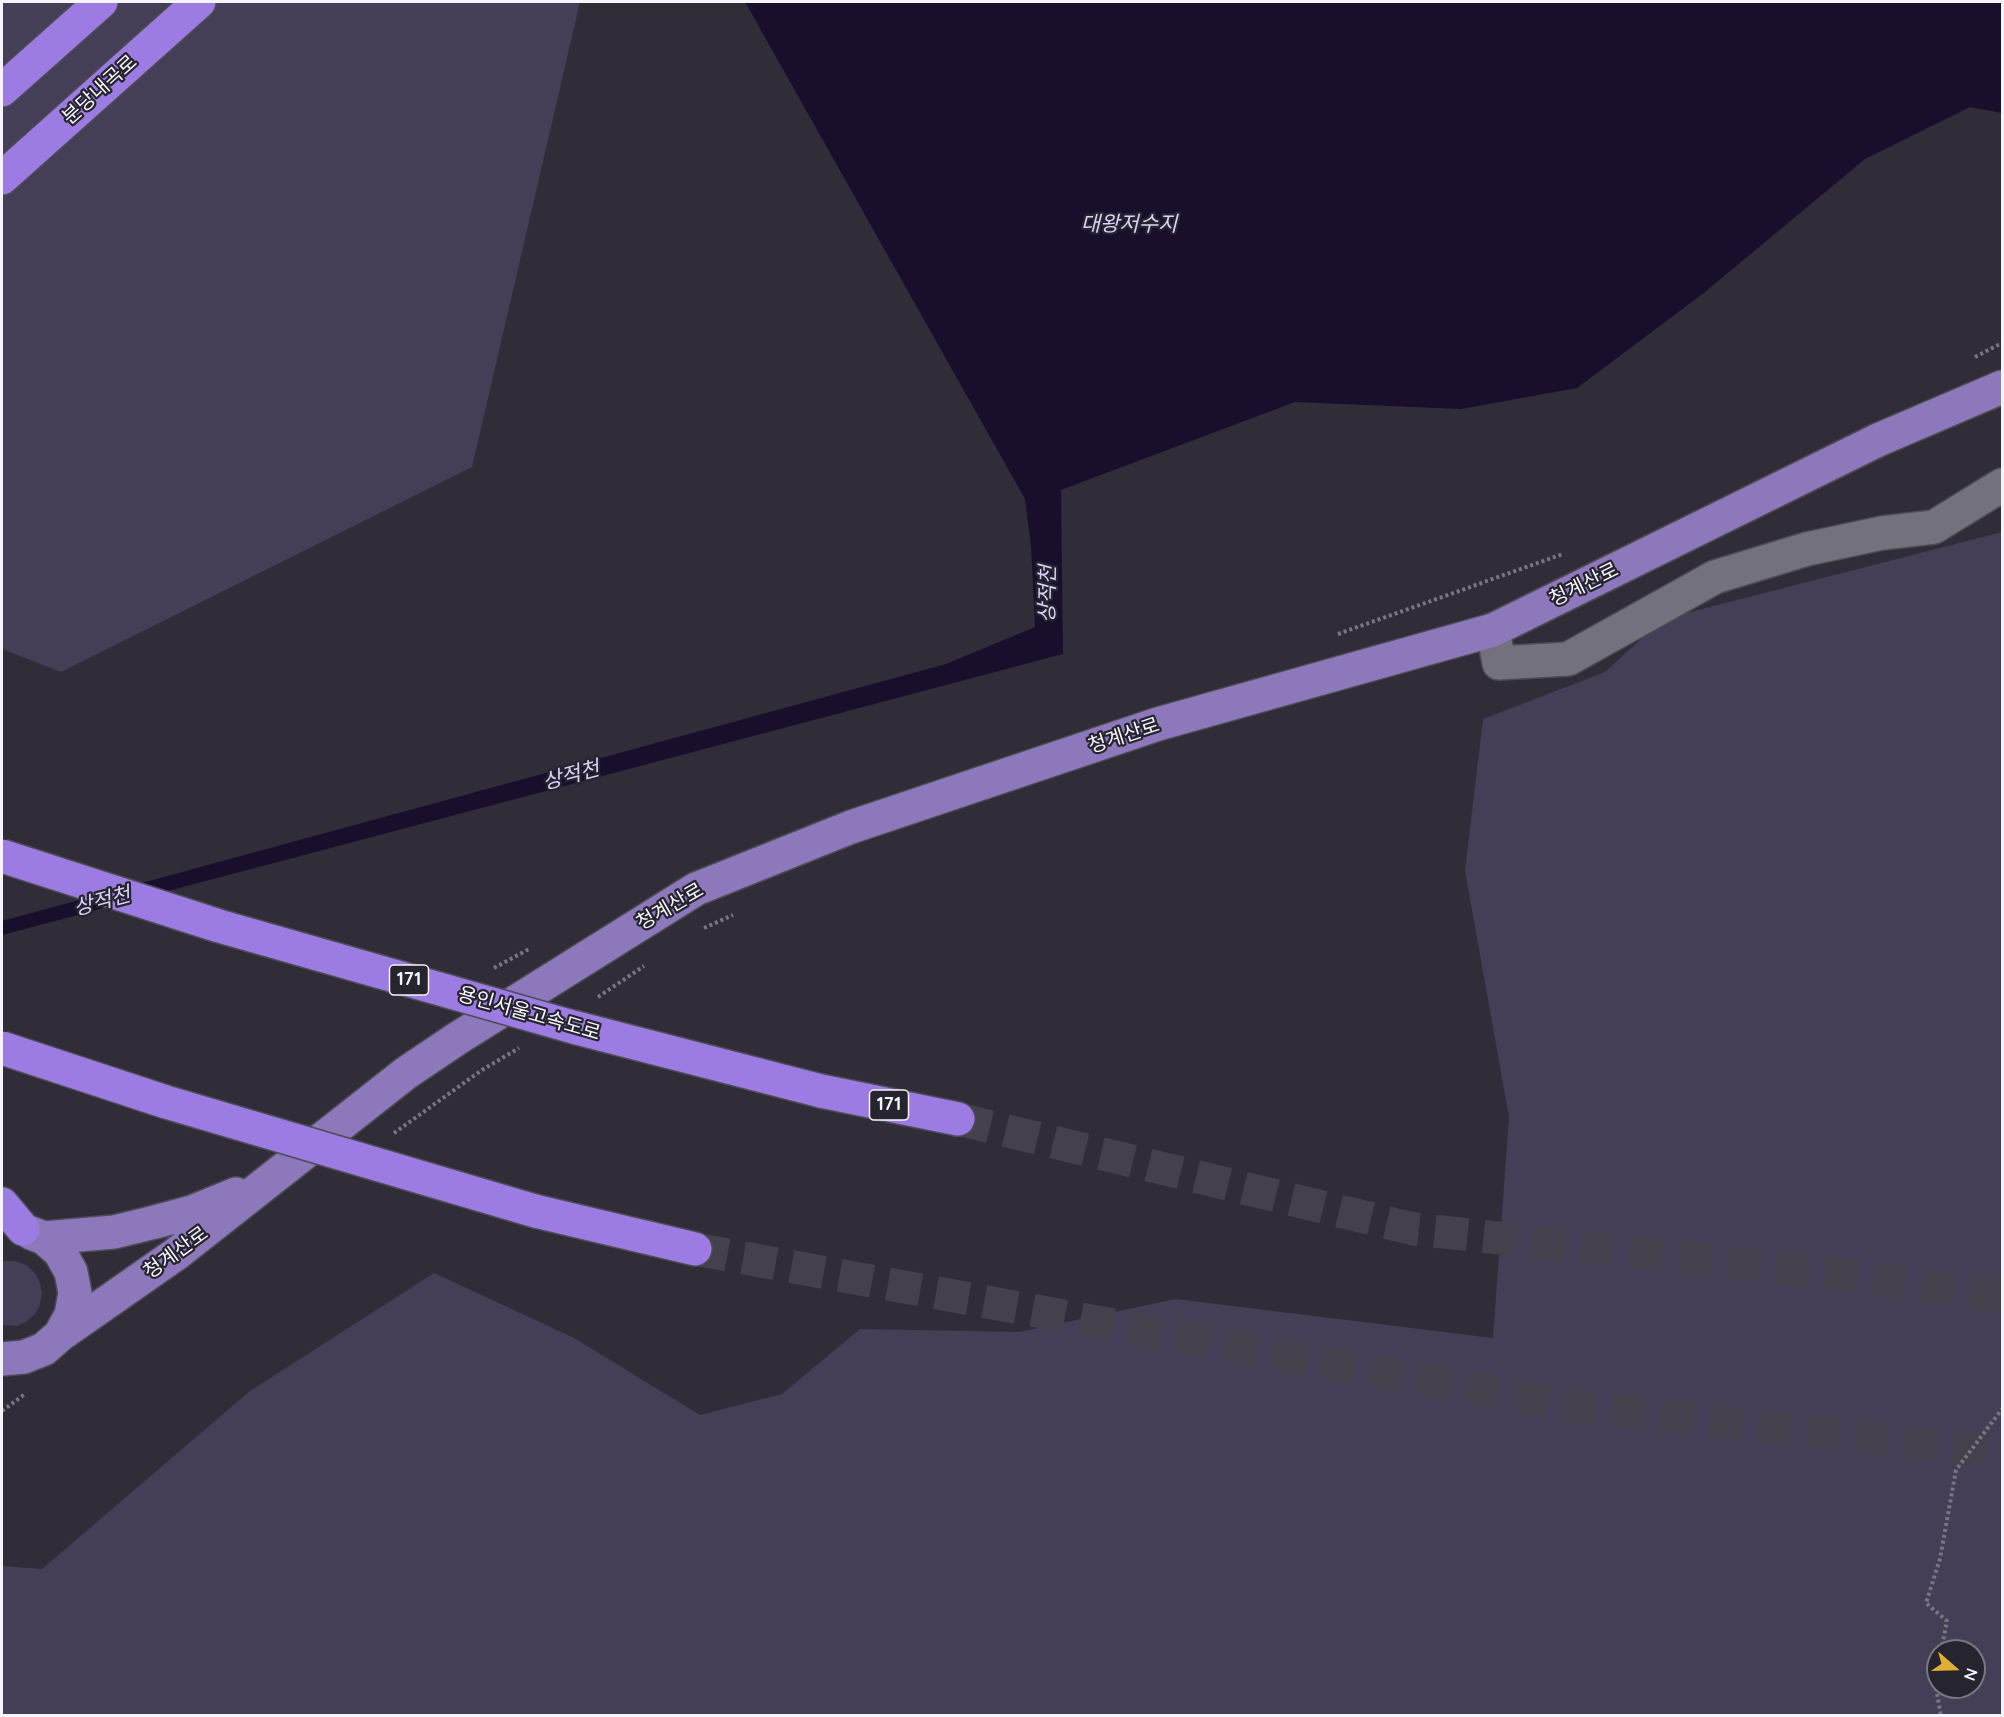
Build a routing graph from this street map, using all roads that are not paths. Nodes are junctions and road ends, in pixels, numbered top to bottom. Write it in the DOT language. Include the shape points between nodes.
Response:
graph roads {
  1 [pos="100,2"];
  2 [pos="199,2"];
  3 [pos="2,90"];
  4 [pos="2,178"];
  5 [pos="2002,387"];
  6 [pos="2002,485"];
  7 [pos="1493,630"];
  8 [pos="2,856"];
  9 [pos="2,1048"];
  10 [pos="958,1119"];
  11 [pos="288,1167"];
  12 [pos="2,1204"];
  13 [pos="23,1232"];
  14 [pos="695,1250"];
  15 [pos="52,1342"];
  16 [pos="2,1359"];
  17 [pos="2,1382"];
  1 -- 3 [label="highway"];
  2 -- 4 [label="highway, 분당내곡로"];
  5 -- 7 [label="main road, 청계산로" via="1878,440"];
  6 -- 7 [label="street" via="1934,527 1807,549 1715,577 1568,659 1499,663"];
  7 -- 11 [label="main road, 청계산로" via="1158,724 852,826 696,889 406,1073"];
  8 -- 10 [label="highway, 용인서울고속도로 / 171, bridge" via="230,929 573,1027 821,1091"];
  9 -- 14 [label="highway, bridge" via="166,1102 535,1211"];
  11 -- 13 [label="main road, 청계산로" via="192,1212 155,1222 114,1232"];
  11 -- 15 [label="main road, 청계산로" via="176,1254"];
  12 -- 13 [label="highway"];
  13 -- 15 [label="main road" via="60,1252 71,1272 75,1293 71,1315"];
  15 -- 16 [label="main road" via="24,1357"];
  15 -- 17 [label="main road, 청계산로"];
}
